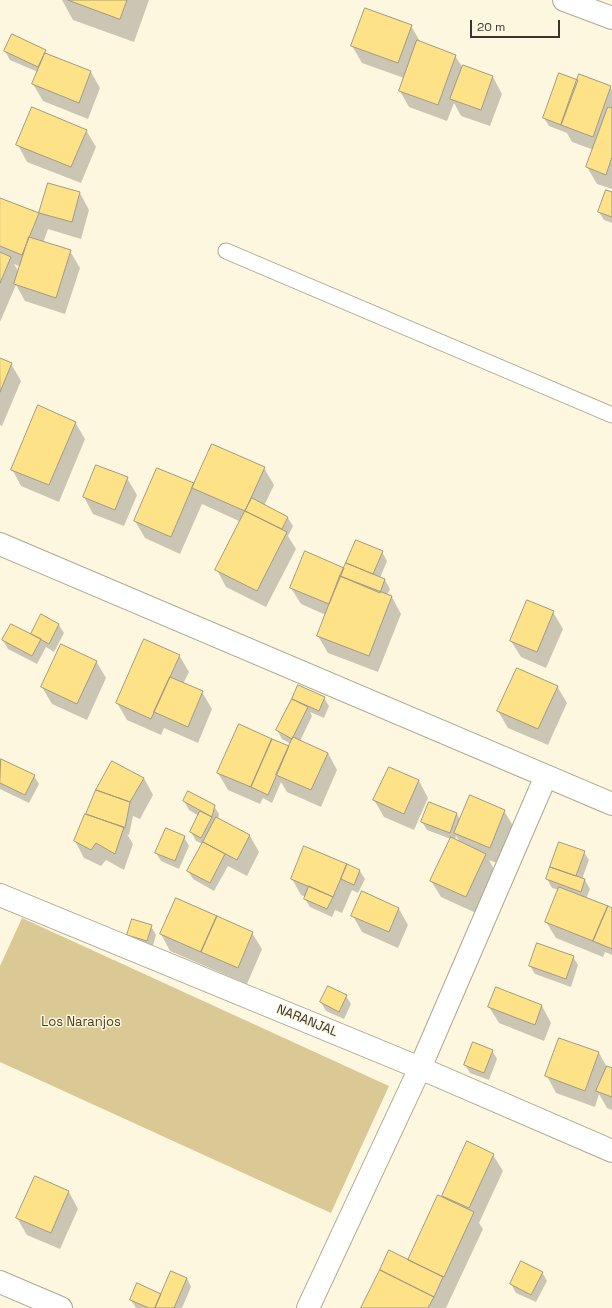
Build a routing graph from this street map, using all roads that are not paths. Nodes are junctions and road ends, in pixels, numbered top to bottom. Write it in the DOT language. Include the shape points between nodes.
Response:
graph roads {
  1 [pos="564,0"];
  2 [pos="612,18"];
  3 [pos="226,251"];
  4 [pos="612,415"];
  5 [pos="0,544"];
  6 [pos="546,776"];
  7 [pos="612,804"];
  8 [pos="0,895"];
  9 [pos="420,1068"];
  10 [pos="612,1152"];
  11 [pos="0,1282"];
  12 [pos="61,1308"];
  13 [pos="308,1308"];
  1 -- 2 [label="street"];
  3 -- 4 [label="lane"];
  5 -- 6 [label="street"];
  6 -- 7 [label="street"];
  6 -- 9 [label="street"];
  8 -- 9 [label="street, NARANJAL"];
  9 -- 10 [label="street, NARANJAL"];
  9 -- 13 [label="street"];
  11 -- 12 [label="street"];
}
